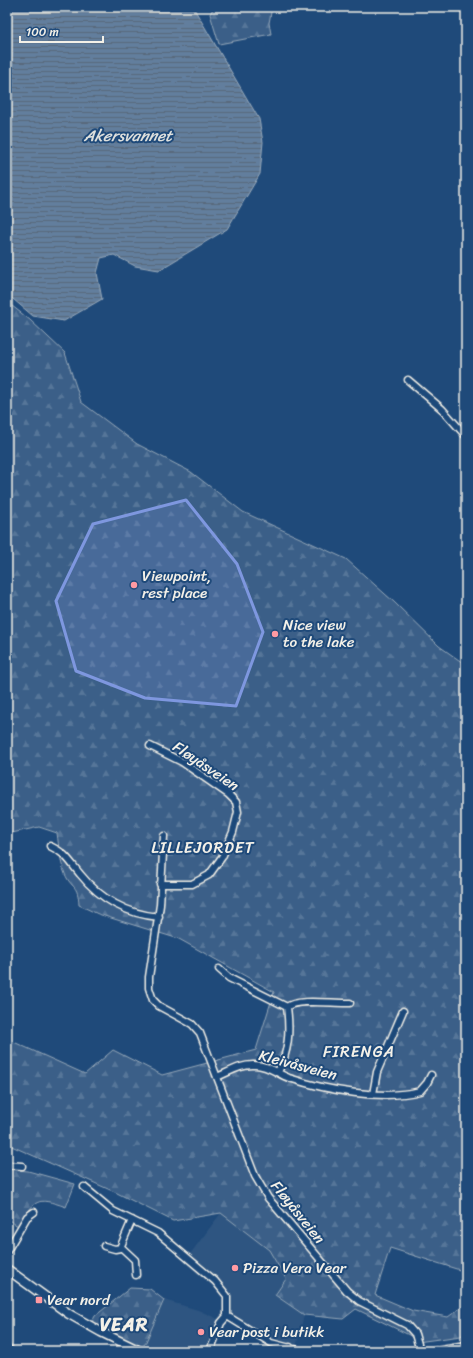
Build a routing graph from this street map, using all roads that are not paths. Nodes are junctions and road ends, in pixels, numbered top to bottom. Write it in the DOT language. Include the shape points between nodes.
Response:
graph roads {
  1 [pos="408,380"];
  2 [pos="466,436"];
  3 [pos="150,746"];
  4 [pos="164,836"];
  5 [pos="50,846"];
  6 [pos="160,884"];
  7 [pos="159,917"];
  8 [pos="219,969"];
  9 [pos="350,1003"];
  10 [pos="287,1007"];
  11 [pos="403,1011"];
  12 [pos="278,1072"];
  13 [pos="431,1075"];
  14 [pos="217,1077"];
  15 [pos="373,1094"];
  16 [pos="7,1165"];
  17 [pos="22,1166"];
  18 [pos="84,1187"];
  19 [pos="34,1212"];
  20 [pos="132,1220"];
  21 [pos="104,1246"];
  22 [pos="121,1247"];
  23 [pos="7,1251"];
  24 [pos="7,1269"];
  25 [pos="136,1276"];
  26 [pos="227,1316"];
  27 [pos="463,1345"];
  28 [pos="7,1347"];
  29 [pos="291,1347"];
  30 [pos="11,1351"];
  31 [pos="140,1351"];
  32 [pos="210,1351"];
  33 [pos="278,1351"];
  34 [pos="302,1351"];
  35 [pos="420,1351"];
  36 [pos="429,1351"];
  1 -- 2 [label="street" via="442,409"];
  3 -- 6 [label="street, Fløyåsveien" via="176,758 228,794 236,802 238,812 222,857 209,875 192,884"];
  4 -- 6 [label="street"];
  5 -- 7 [label="street" via="68,857 88,884 109,901 133,913"];
  6 -- 7 [label="street"];
  7 -- 14 [label="street, Fløyåsveien" via="148,983 152,996 164,1011 184,1019 197,1029"];
  8 -- 10 [label="street" via="229,978"];
  9 -- 10 [label="street" via="299,1002"];
  10 -- 12 [label="street" via="288,1048"];
  11 -- 15 [label="street" via="377,1072"];
  12 -- 14 [label="street, Kleivåsveien" via="250,1065"];
  12 -- 15 [label="street, Kleivåsveien" via="292,1079 348,1092"];
  13 -- 15 [label="street, Kleivåsveien" via="420,1091"];
  14 -- 35 [label="street, Fløyåsveien" via="255,1176 268,1198 354,1298 407,1325 415,1334"];
  16 -- 17 [label="street"];
  18 -- 20 [label="street" via="113,1211"];
  19 -- 23 [label="street" via="27,1217"];
  20 -- 22 [label="street"];
  20 -- 26 [label="street" via="158,1233 215,1281 227,1296"];
  21 -- 22 [label="street" via="118,1250"];
  22 -- 25 [label="street" via="135,1260"];
  24 -- 31 [label="main road" via="69,1314"];
  26 -- 29 [label="street" via="272,1343"];
  26 -- 32 [label="street" via="221,1323"];
  27 -- 36 [label="street"];
  28 -- 30 [label="street"];
  29 -- 33 [label="street"];
  29 -- 34 [label="street"];
}
